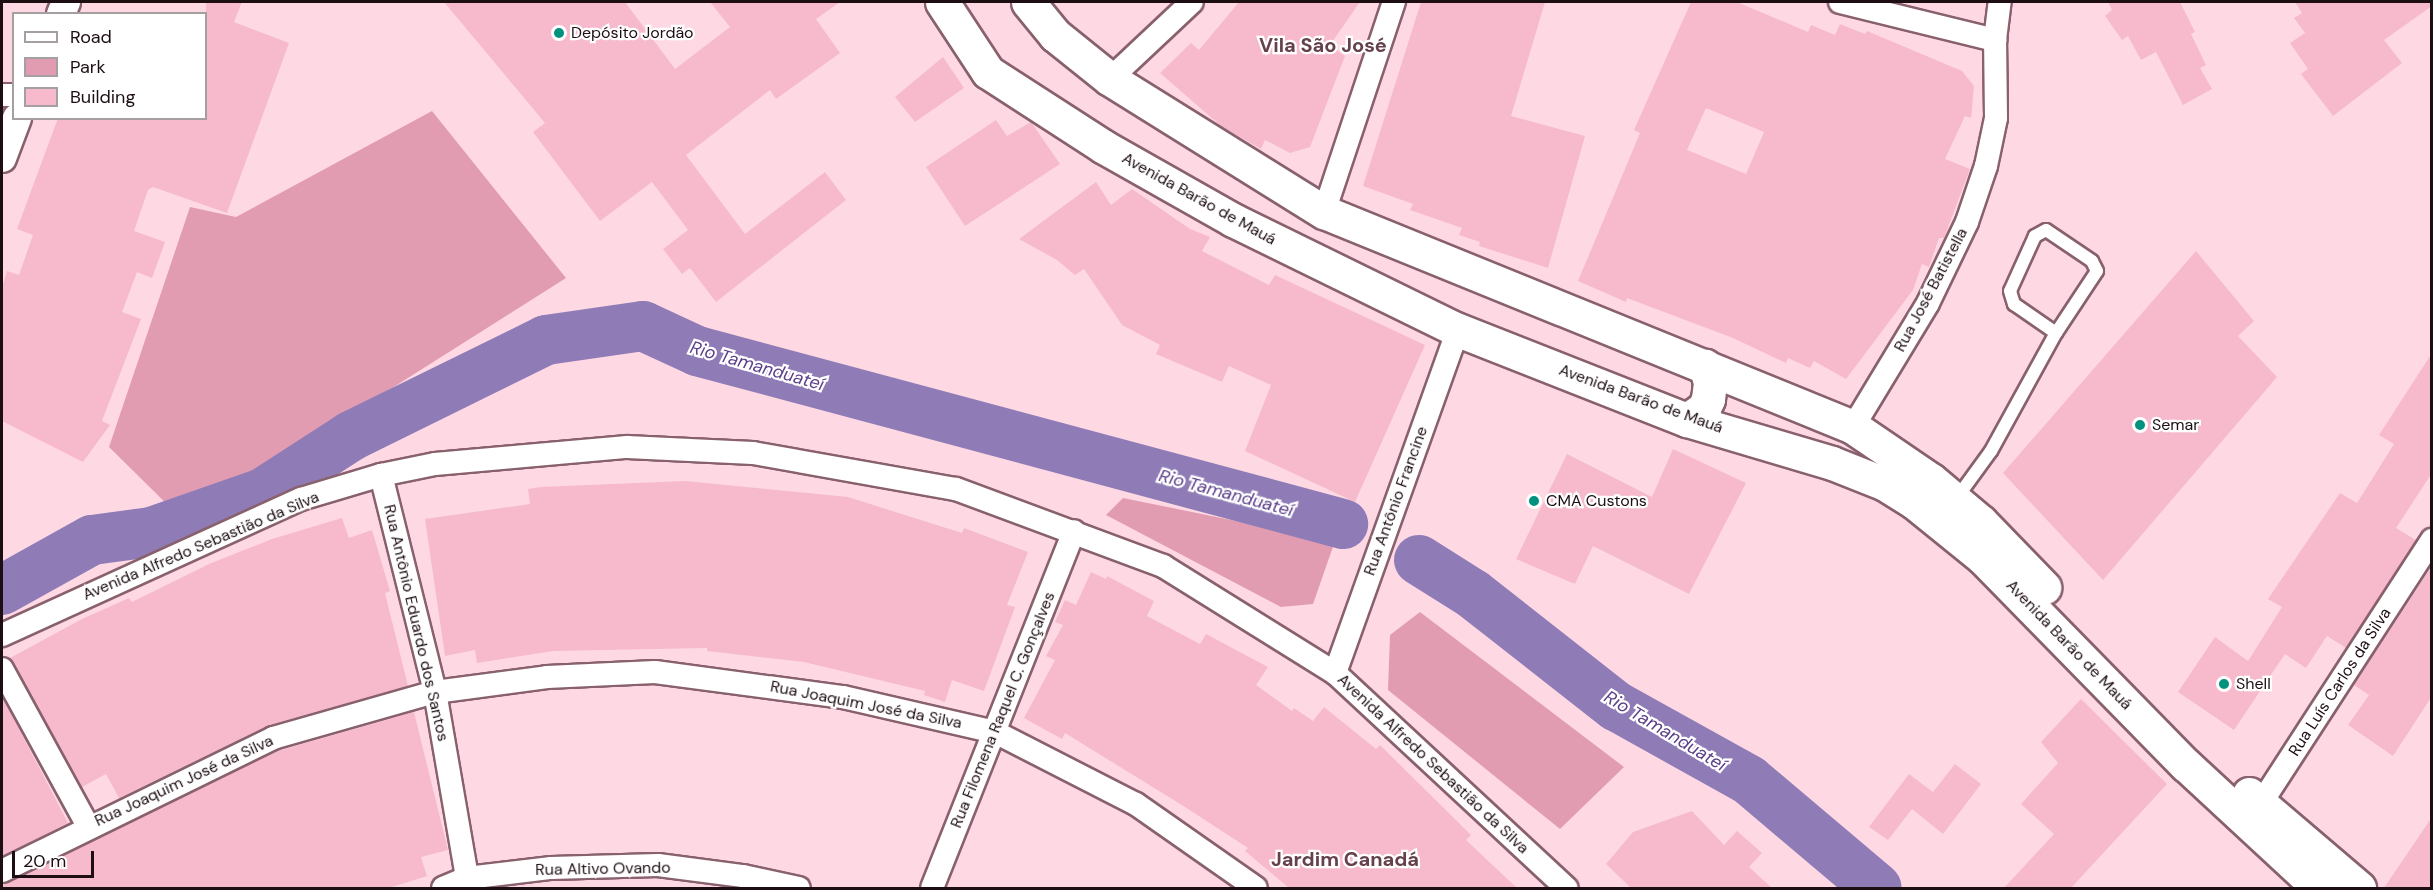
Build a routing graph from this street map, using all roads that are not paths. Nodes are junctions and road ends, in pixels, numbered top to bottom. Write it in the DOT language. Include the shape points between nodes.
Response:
graph roads {
  1 [pos="942,2"];
  2 [pos="1028,2"];
  3 [pos="1192,2"];
  4 [pos="1394,2"];
  5 [pos="1840,2"];
  6 [pos="2000,2"];
  7 [pos="1995,40"];
  8 [pos="1110,79"];
  9 [pos="16,120"];
  10 [pos="2,158"];
  11 [pos="1324,212"];
  12 [pos="1458,330"];
  13 [pos="2056,333"];
  14 [pos="1705,366"];
  15 [pos="1687,420"];
  16 [pos="1853,427"];
  17 [pos="381,475"];
  18 [pos="1955,500"];
  19 [pos="1074,531"];
  20 [pos="2432,540"];
  21 [pos="2,635"];
  22 [pos="2,669"];
  23 [pos="1335,673"];
  24 [pos="435,692"];
  25 [pos="995,732"];
  26 [pos="2254,814"];
  27 [pos="88,826"];
  28 [pos="2,871"];
  29 [pos="467,878"];
  30 [pos="1553,884"];
  31 [pos="443,888"];
  32 [pos="799,888"];
  33 [pos="932,888"];
  34 [pos="1256,888"];
  35 [pos="2319,888"];
  36 [pos="2359,888"];
  1 -- 12 [label="main road, Avenida Barão de Mauá" via="988,72 1104,147 1233,220"];
  2 -- 8 [label="main road, Avenida Barão de Mauá" via="1055,35"];
  3 -- 8 [label="street"];
  4 -- 11 [label="street"];
  5 -- 7 [label="street"];
  6 -- 7 [label="street, Rua José Batistella"];
  7 -- 16 [label="street, Rua José Batistella" via="1996,118 1986,166 1967,222 1928,303"];
  8 -- 11 [label="main road, Avenida Barão de Mauá"];
  9 -- 10 [label="street"];
  11 -- 14 [label="main road, Avenida Barão de Mauá"];
  12 -- 15 [label="main road, Avenida Barão de Mauá"];
  12 -- 23 [label="street, Rua Antônio Francine"];
  13 -- 13 [label="lane" via="2014,304 2010,291 2035,236 2046,230 2092,261 2097,271"];
  13 -- 18 [label="lane" via="1990,451"];
  14 -- 15 [label="main road" via="1710,382 1708,399 1704,408"];
  14 -- 16 [label="main road, Avenida Barão de Mauá"];
  15 -- 26 [label="main road, Avenida Barão de Mauá" via="1833,463 1885,484 1914,502 1982,557 2186,765"];
  16 -- 18 [label="main road, Avenida Barão de Mauá"];
  17 -- 19 [label="street, Avenida Alfredo Sebastião da Silva" via="435,464 627,447 753,453 956,489"];
  17 -- 21 [label="street, Avenida Alfredo Sebastião da Silva" via="302,499"];
  17 -- 24 [label="street, Rua Antônio Eduardo dos Santos"];
  18 -- 26 [label="main road, Avenida Barão de Mauá" via="1982,522 2198,747"];
  19 -- 23 [label="street, Avenida Alfredo Sebastião da Silva" via="1163,566"];
  19 -- 25 [label="street, Rua Filomena Raquel C. Gonçalves"];
  20 -- 26 [label="street, Rua Luís Carlos da Silva"];
  22 -- 27 [label="street"];
  23 -- 30 [label="street, Avenida Alfredo Sebastião da Silva"];
  24 -- 25 [label="street, Rua Joaquim José da Silva" via="547,677 655,672 843,697"];
  24 -- 27 [label="street, Rua Joaquim José da Silva" via="273,738"];
  24 -- 29 [label="street, Rua Antônio Eduardo dos Santos"];
  25 -- 33 [label="street, Rua Filomena Raquel C. Gonçalves"];
  25 -- 34 [label="street, Rua Joaquim José da Silva" via="1136,804"];
  26 -- 35 [label="main road, Avenida Barão de Mauá"];
  26 -- 36 [label="main road, Avenida Barão de Mauá"];
  27 -- 28 [label="street, Rua Joaquim José da Silva"];
  29 -- 31 [label="street, Rua Altivo Ovando"];
  29 -- 32 [label="street, Rua Altivo Ovando" via="551,868 658,865"];
}
